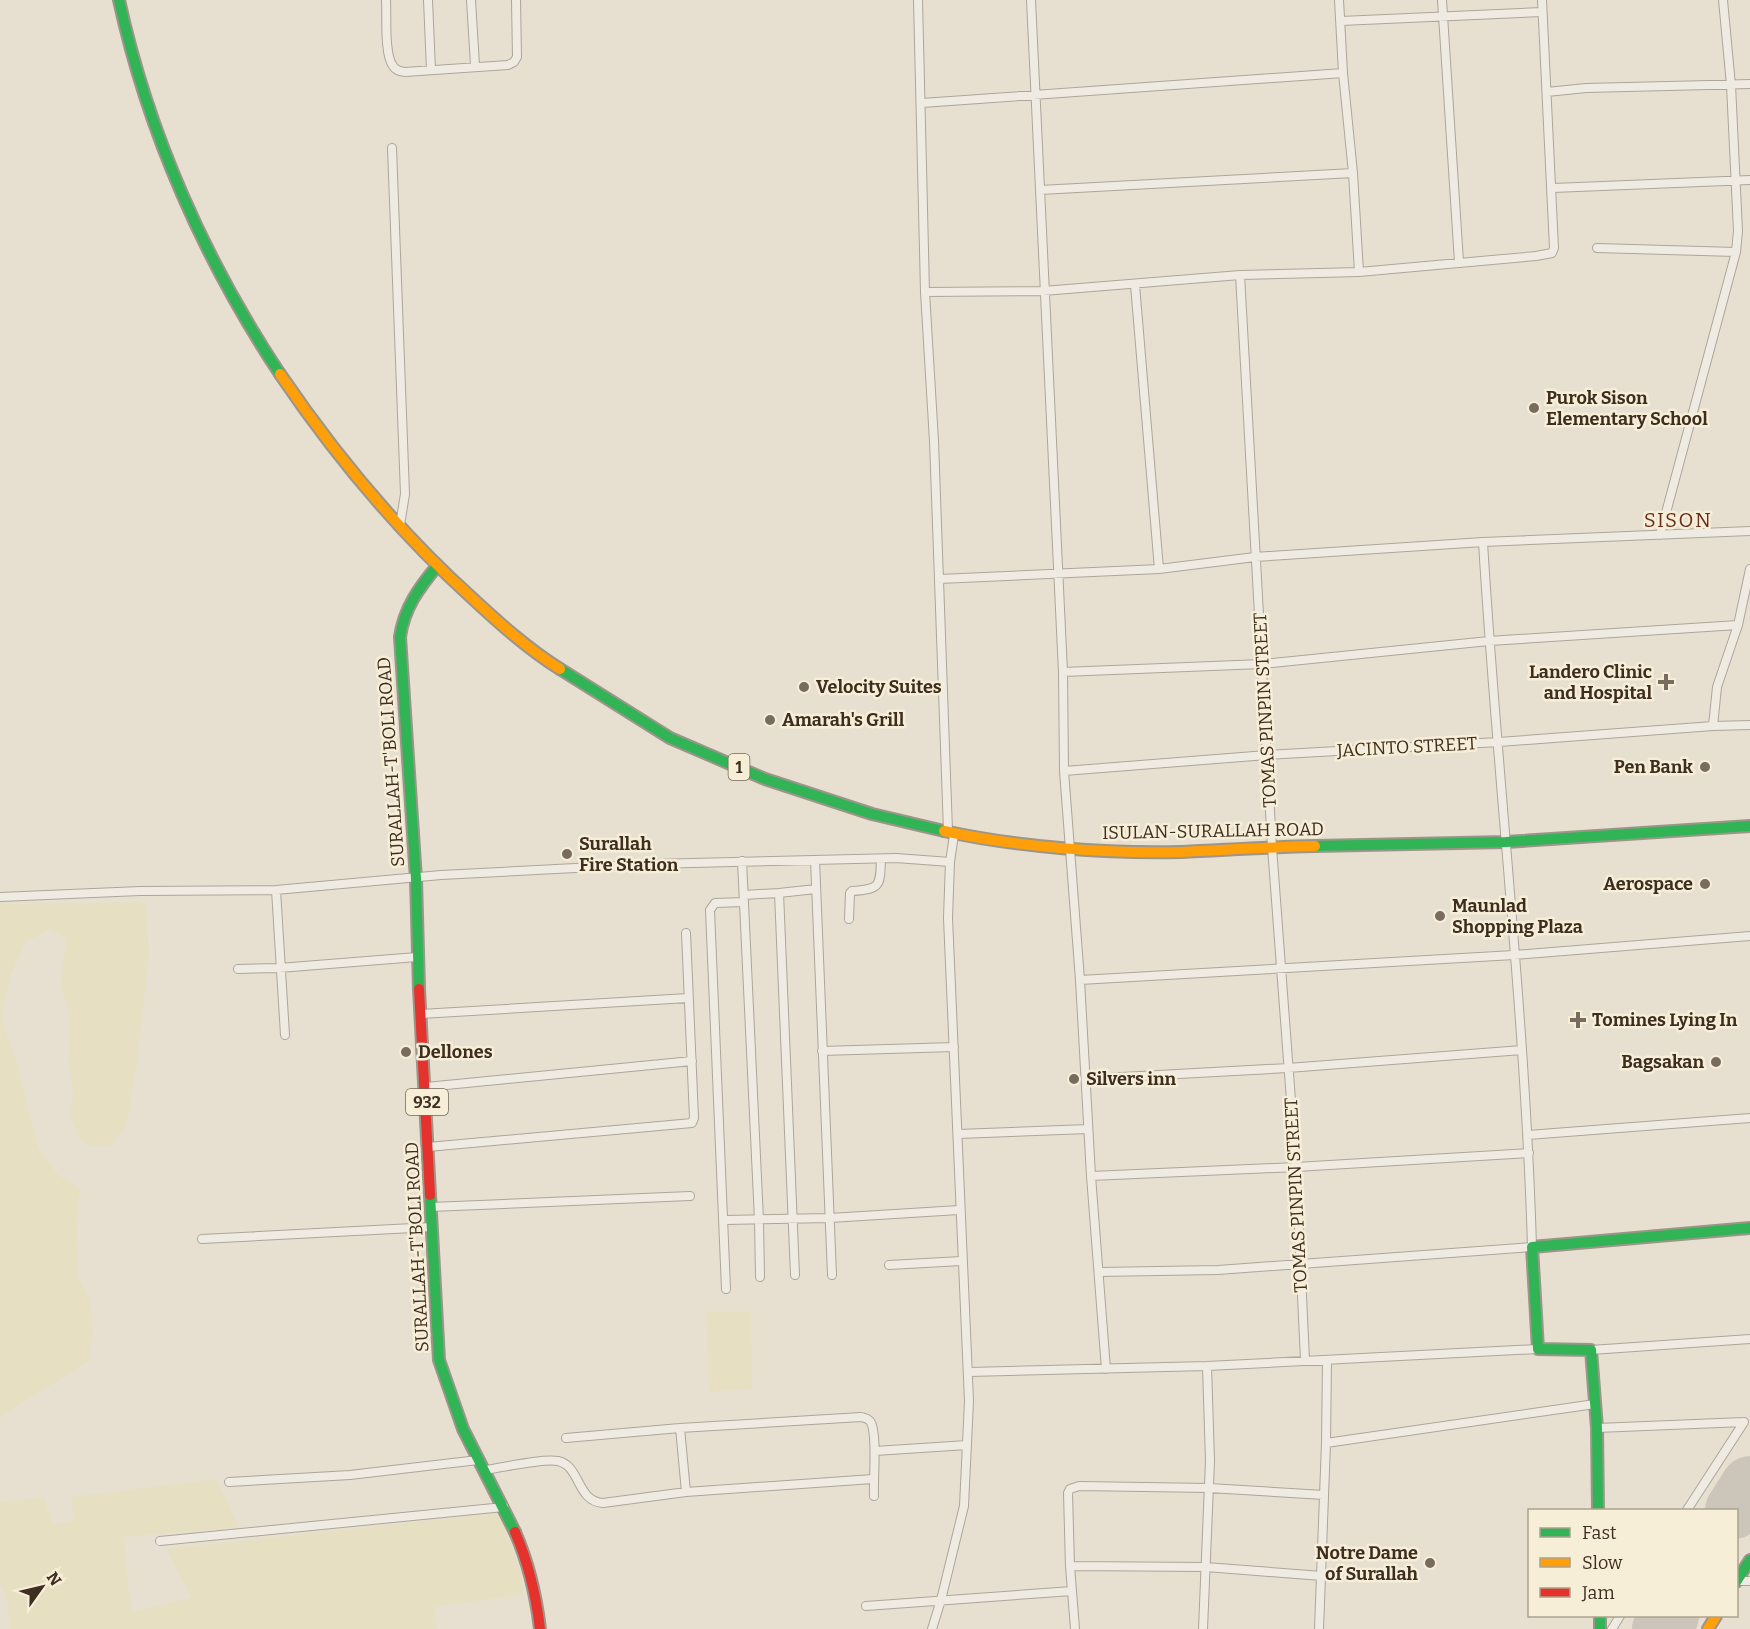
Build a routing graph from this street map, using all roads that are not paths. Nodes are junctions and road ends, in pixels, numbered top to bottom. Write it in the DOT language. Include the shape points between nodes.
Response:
graph roads {
  1 [pos="119,0"];
  2 [pos="386,0"];
  3 [pos="428,0"];
  4 [pos="471,0"];
  5 [pos="516,0"];
  6 [pos="918,0"];
  7 [pos="1030,0"];
  8 [pos="1339,0"];
  9 [pos="1442,0"];
  10 [pos="1542,0"];
  11 [pos="1724,0"];
  12 [pos="1542,12"];
  13 [pos="1442,16"];
  14 [pos="1341,21"];
  15 [pos="475,66"];
  16 [pos="431,70"];
  17 [pos="1342,73"];
  18 [pos="1750,84"];
  19 [pos="1731,85"];
  20 [pos="1547,93"];
  21 [pos="1036,94"];
  22 [pos="922,103"];
  23 [pos="392,148"];
  24 [pos="1353,173"];
  25 [pos="1735,180"];
  26 [pos="1750,180"];
  27 [pos="1553,188"];
  28 [pos="1040,190"];
  29 [pos="1597,248"];
  30 [pos="1736,252"];
  31 [pos="1459,262"];
  32 [pos="1359,272"];
  33 [pos="1240,275"];
  34 [pos="1135,285"];
  35 [pos="1043,291"];
  36 [pos="926,292"];
  37 [pos="400,527"];
  38 [pos="1750,531"];
  39 [pos="1660,535"];
  40 [pos="1483,542"];
  41 [pos="1256,557"];
  42 [pos="437,566"];
  43 [pos="1159,568"];
  44 [pos="1750,569"];
  45 [pos="1058,575"];
  46 [pos="939,579"];
  47 [pos="1738,625"];
  48 [pos="1489,641"];
  49 [pos="1262,664"];
  50 [pos="1063,672"];
  51 [pos="1750,725"];
  52 [pos="1713,726"];
  53 [pos="1499,742"];
  54 [pos="1267,755"];
  55 [pos="1064,771"];
  56 [pos="1750,826"];
  57 [pos="951,834"];
  58 [pos="1506,842"];
  59 [pos="1272,847"];
  60 [pos="1071,848"];
  61 [pos="881,859"];
  62 [pos="815,860"];
  63 [pos="742,861"];
  64 [pos="950,862"];
  65 [pos="416,879"];
  66 [pos="816,889"];
  67 [pos="276,890"];
  68 [pos="779,893"];
  69 [pos="0,897"];
  70 [pos="744,899"];
  71 [pos="849,919"];
  72 [pos="686,933"];
  73 [pos="1750,936"];
  74 [pos="1514,955"];
  75 [pos="417,957"];
  76 [pos="279,968"];
  77 [pos="238,969"];
  78 [pos="1283,969"];
  79 [pos="1080,980"];
  80 [pos="688,998"];
  81 [pos="421,1014"];
  82 [pos="285,1035"];
  83 [pos="954,1047"];
  84 [pos="1522,1050"];
  85 [pos="822,1052"];
  86 [pos="692,1061"];
  87 [pos="1288,1068"];
  88 [pos="1086,1079"];
  89 [pos="426,1087"];
  90 [pos="1750,1118"];
  91 [pos="1088,1129"];
  92 [pos="958,1134"];
  93 [pos="1528,1135"];
  94 [pos="428,1147"];
  95 [pos="1529,1153"];
  96 [pos="1296,1167"];
  97 [pos="1091,1176"];
  98 [pos="690,1196"];
  99 [pos="431,1207"];
  100 [pos="959,1210"];
  101 [pos="830,1218"];
  102 [pos="725,1220"];
  103 [pos="759,1220"];
  104 [pos="793,1220"];
  105 [pos="432,1227"];
  106 [pos="1750,1228"];
  107 [pos="202,1239"];
  108 [pos="1532,1247"];
  109 [pos="962,1261"];
  110 [pos="889,1265"];
  111 [pos="1300,1265"];
  112 [pos="1099,1272"];
  113 [pos="795,1275"];
  114 [pos="832,1275"];
  115 [pos="760,1277"];
  116 [pos="726,1290"];
  117 [pos="1750,1339"];
  118 [pos="1538,1349"];
  119 [pos="1592,1350"];
  120 [pos="1305,1360"];
  121 [pos="1327,1360"];
  122 [pos="1207,1366"];
  123 [pos="1106,1369"];
  124 [pos="969,1372"];
  125 [pos="1595,1404"];
  126 [pos="680,1428"];
  127 [pos="1597,1428"];
  128 [pos="566,1438"];
  129 [pos="1326,1443"];
  130 [pos="967,1445"];
  131 [pos="875,1451"];
  132 [pos="481,1465"];
  133 [pos="873,1479"];
  134 [pos="229,1482"];
  135 [pos="1209,1488"];
  136 [pos="686,1492"];
  137 [pos="1324,1495"];
  138 [pos="874,1496"];
  139 [pos="504,1507"];
  140 [pos="1598,1509"];
  141 [pos="1688,1509"];
  142 [pos="160,1541"];
  143 [pos="1750,1560"];
  144 [pos="1070,1566"];
  145 [pos="1206,1567"];
  146 [pos="1322,1576"];
  147 [pos="1738,1580"];
  148 [pos="1072,1591"];
  149 [pos="941,1600"];
  150 [pos="866,1606"];
  151 [pos="540,1629"];
  152 [pos="932,1629"];
  153 [pos="1075,1629"];
  154 [pos="1203,1629"];
  155 [pos="1319,1629"];
  1 -- 37 [label="main road, ISULAN-SURALLAH ROAD / 1" via="129,46 151,112 179,187 218,270 303,408"];
  2 -- 16 [label="street" via="391,64 398,71"];
  3 -- 16 [label="street"];
  4 -- 15 [label="street"];
  5 -- 15 [label="street" via="516,60 508,65"];
  6 -- 22 [label="street"];
  7 -- 21 [label="street"];
  8 -- 14 [label="street"];
  9 -- 13 [label="street"];
  10 -- 12 [label="street"];
  11 -- 19 [label="street"];
  12 -- 13 [label="street"];
  12 -- 20 [label="street"];
  13 -- 14 [label="street"];
  13 -- 31 [label="street"];
  14 -- 17 [label="street"];
  15 -- 16 [label="street"];
  17 -- 21 [label="street"];
  17 -- 24 [label="street"];
  18 -- 19 [label="street"];
  19 -- 20 [label="street" via="1586,88"];
  19 -- 25 [label="street"];
  20 -- 27 [label="street"];
  21 -- 22 [label="street"];
  21 -- 28 [label="street"];
  22 -- 36 [label="street"];
  23 -- 37 [label="street" via="405,494"];
  24 -- 28 [label="street"];
  24 -- 32 [label="street"];
  25 -- 26 [label="street"];
  25 -- 27 [label="street"];
  25 -- 30 [label="street"];
  27 -- 31 [label="street" via="1552,253"];
  28 -- 35 [label="street"];
  29 -- 30 [label="street"];
  30 -- 39 [label="street"];
  31 -- 32 [label="street"];
  32 -- 33 [label="street"];
  33 -- 34 [label="street"];
  33 -- 41 [label="street, TOMAS PINPIN STREET"];
  34 -- 35 [label="street"];
  34 -- 43 [label="street"];
  35 -- 36 [label="street"];
  35 -- 45 [label="street"];
  36 -- 46 [label="street"];
  37 -- 42 [label="main road, ISULAN-SURALLAH ROAD / 1"];
  38 -- 39 [label="street"];
  39 -- 40 [label="street"];
  40 -- 41 [label="street"];
  40 -- 48 [label="street"];
  41 -- 43 [label="street"];
  41 -- 49 [label="street, TOMAS PINPIN STREET"];
  42 -- 57 [label="main road, ISULAN-SURALLAH ROAD / 1" via="539,656 670,738 765,778 872,814"];
  42 -- 65 [label="main road, SURALLAH-T'BOLI ROAD / 932" via="407,606 401,621"];
  43 -- 45 [label="street"];
  44 -- 47 [label="street"];
  45 -- 46 [label="street"];
  45 -- 50 [label="street"];
  46 -- 57 [label="street"];
  47 -- 48 [label="street"];
  47 -- 52 [label="street" via="1717,687"];
  48 -- 49 [label="street"];
  48 -- 53 [label="street"];
  49 -- 50 [label="street"];
  49 -- 54 [label="street, TOMAS PINPIN STREET"];
  50 -- 55 [label="street"];
  51 -- 52 [label="street, JACINTO STREET"];
  52 -- 53 [label="street, JACINTO STREET"];
  53 -- 54 [label="street, JACINTO STREET"];
  53 -- 58 [label="street"];
  54 -- 55 [label="street, JACINTO STREET"];
  54 -- 59 [label="street, TOMAS PINPIN STREET"];
  55 -- 60 [label="street"];
  56 -- 58 [label="main road, ISULAN-SURALLAH ROAD / 1"];
  57 -- 60 [label="main road, ISULAN-SURALLAH ROAD / 1"];
  57 -- 64 [label="street"];
  58 -- 59 [label="main road, ISULAN-SURALLAH ROAD / 1"];
  58 -- 74 [label="street"];
  59 -- 60 [label="main road, ISULAN-SURALLAH ROAD / 1" via="1181,852"];
  59 -- 78 [label="street, TOMAS PINPIN STREET"];
  60 -- 79 [label="street"];
  61 -- 62 [label="street"];
  61 -- 64 [label="street"];
  61 -- 71 [label="street" via="878,885 850,893"];
  62 -- 63 [label="street"];
  62 -- 66 [label="street"];
  63 -- 65 [label="street"];
  63 -- 70 [label="street"];
  64 -- 83 [label="street" via="948,918"];
  65 -- 67 [label="street"];
  65 -- 75 [label="main road, SURALLAH-T'BOLI ROAD / 932"];
  66 -- 68 [label="street"];
  66 -- 85 [label="street"];
  67 -- 69 [label="street"];
  67 -- 76 [label="street"];
  68 -- 70 [label="street"];
  68 -- 104 [label="street"];
  70 -- 102 [label="street" via="715,903 710,910"];
  70 -- 103 [label="street"];
  72 -- 80 [label="street"];
  73 -- 74 [label="street"];
  74 -- 78 [label="street"];
  74 -- 84 [label="street"];
  75 -- 76 [label="street"];
  75 -- 81 [label="main road, SURALLAH-T'BOLI ROAD / 932"];
  76 -- 77 [label="street"];
  76 -- 82 [label="street"];
  78 -- 79 [label="street"];
  78 -- 87 [label="street, TOMAS PINPIN STREET"];
  79 -- 88 [label="street"];
  80 -- 81 [label="street"];
  80 -- 86 [label="street"];
  81 -- 89 [label="main road, SURALLAH-T'BOLI ROAD / 932"];
  83 -- 85 [label="street"];
  83 -- 92 [label="street"];
  84 -- 87 [label="street"];
  84 -- 93 [label="street"];
  85 -- 101 [label="street"];
  86 -- 89 [label="street"];
  86 -- 94 [label="street" via="694,1118 690,1124"];
  87 -- 88 [label="street"];
  87 -- 96 [label="street, TOMAS PINPIN STREET"];
  88 -- 91 [label="street"];
  89 -- 94 [label="main road, SURALLAH-T'BOLI ROAD / 932"];
  90 -- 93 [label="street"];
  91 -- 92 [label="street"];
  91 -- 97 [label="street"];
  92 -- 100 [label="street"];
  93 -- 95 [label="street"];
  94 -- 99 [label="main road, SURALLAH-T'BOLI ROAD / 932"];
  95 -- 96 [label="street"];
  95 -- 108 [label="street"];
  96 -- 97 [label="street"];
  96 -- 111 [label="street, TOMAS PINPIN STREET"];
  97 -- 112 [label="street"];
  98 -- 99 [label="street"];
  99 -- 105 [label="main road, SURALLAH-T'BOLI ROAD / 932"];
  100 -- 101 [label="street"];
  100 -- 109 [label="street"];
  101 -- 104 [label="street"];
  101 -- 114 [label="street"];
  102 -- 103 [label="street"];
  102 -- 116 [label="street"];
  103 -- 104 [label="street"];
  103 -- 115 [label="street"];
  104 -- 113 [label="street"];
  105 -- 107 [label="street"];
  105 -- 132 [label="main road, SURALLAH-T'BOLI ROAD / 932" via="439,1360 448,1392"];
  106 -- 108 [label="main road"];
  108 -- 111 [label="street"];
  108 -- 118 [label="main road"];
  109 -- 110 [label="street"];
  109 -- 124 [label="street"];
  111 -- 112 [label="street"];
  111 -- 120 [label="street, TOMAS PINPIN STREET"];
  112 -- 123 [label="street"];
  117 -- 119 [label="street"];
  118 -- 119 [label="main road"];
  118 -- 121 [label="street"];
  119 -- 125 [label="main road"];
  120 -- 121 [label="street"];
  120 -- 122 [label="street"];
  121 -- 129 [label="street"];
  122 -- 123 [label="street"];
  122 -- 135 [label="street"];
  123 -- 124 [label="street"];
  124 -- 130 [label="street"];
  125 -- 127 [label="main road"];
  125 -- 129 [label="street"];
  126 -- 128 [label="street"];
  126 -- 131 [label="street" via="861,1417 872,1426"];
  126 -- 136 [label="street"];
  127 -- 140 [label="main road"];
  127 -- 141 [label="street" via="1744,1422"];
  129 -- 137 [label="street"];
  130 -- 131 [label="street"];
  130 -- 149 [label="street" via="964,1506"];
  131 -- 133 [label="street"];
  132 -- 134 [label="street"];
  132 -- 136 [label="street" via="558,1461 566,1465 588,1498 597,1502"];
  132 -- 139 [label="main road, SURALLAH-T'BOLI ROAD / 932"];
  133 -- 136 [label="street"];
  133 -- 138 [label="street"];
  135 -- 137 [label="street"];
  135 -- 144 [label="street" via="1070,1489"];
  135 -- 145 [label="street"];
  137 -- 146 [label="street"];
  139 -- 142 [label="street"];
  139 -- 151 [label="main road, SURALLAH-T'BOLI ROAD / 932" via="535,1584"];
  143 -- 147 [label="main road"];
  144 -- 145 [label="street"];
  144 -- 148 [label="street"];
  145 -- 146 [label="street"];
  145 -- 154 [label="street"];
  146 -- 155 [label="street"];
  148 -- 149 [label="street"];
  148 -- 153 [label="street"];
  149 -- 150 [label="street"];
  149 -- 152 [label="street"];
}
